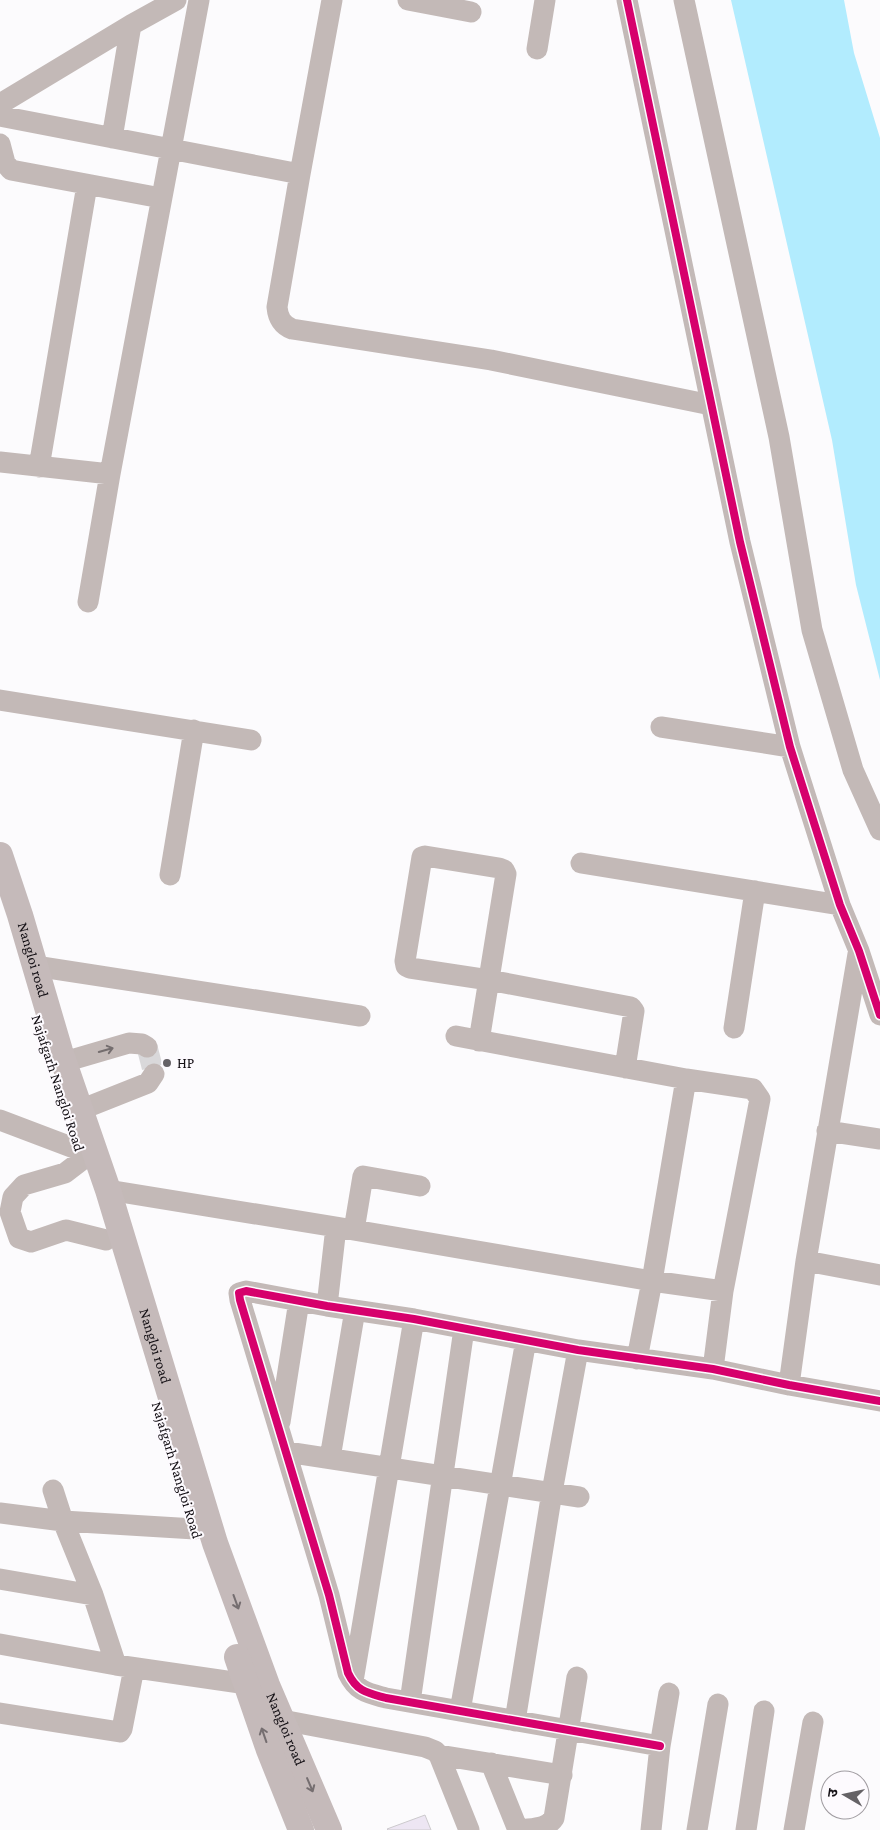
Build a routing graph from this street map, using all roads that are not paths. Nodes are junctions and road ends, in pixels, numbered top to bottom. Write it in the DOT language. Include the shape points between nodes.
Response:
graph roads {
  1 [pos="176,0"];
  2 [pos="199,0"];
  3 [pos="332,0"];
  4 [pos="408,0"];
  5 [pos="545,0"];
  6 [pos="627,0"];
  7 [pos="684,0"];
  8 [pos="471,12"];
  9 [pos="131,25"];
  10 [pos="538,49"];
  11 [pos="0,104"];
  12 [pos="0,116"];
  13 [pos="112,138"];
  14 [pos="0,144"];
  15 [pos="170,148"];
  16 [pos="300,174"];
  17 [pos="87,185"];
  18 [pos="161,198"];
  19 [pos="711,405"];
  20 [pos="0,462"];
  21 [pos="39,467"];
  22 [pos="110,474"];
  23 [pos="88,602"];
  24 [pos="0,700"];
  25 [pos="661,728"];
  26 [pos="194,730"];
  27 [pos="251,740"];
  28 [pos="790,747"];
  29 [pos="880,830"];
  30 [pos="0,855"];
  31 [pos="581,863"];
  32 [pos="170,875"];
  33 [pos="755,891"];
  34 [pos="840,905"];
  35 [pos="0,907"];
  36 [pos="859,951"];
  37 [pos="35,966"];
  38 [pos="489,980"];
  39 [pos="880,1015"];
  40 [pos="360,1016"];
  41 [pos="734,1028"];
  42 [pos="456,1036"];
  43 [pos="479,1041"];
  44 [pos="147,1047"];
  45 [pos="64,1062"];
  46 [pos="625,1068"];
  47 [pos="154,1074"];
  48 [pos="686,1080"];
  49 [pos="80,1110"];
  50 [pos="0,1120"];
  51 [pos="827,1131"];
  52 [pos="880,1139"];
  53 [pos="85,1152"];
  54 [pos="420,1186"];
  55 [pos="108,1190"];
  56 [pos="345,1228"];
  57 [pos="106,1240"];
  58 [pos="806,1261"];
  59 [pos="880,1275"];
  60 [pos="652,1281"];
  61 [pos="723,1291"];
  62 [pos="299,1301"];
  63 [pos="326,1306"];
  64 [pos="355,1310"];
  65 [pos="414,1319"];
  66 [pos="464,1329"];
  67 [pos="526,1340"];
  68 [pos="578,1350"];
  69 [pos="636,1359"];
  70 [pos="713,1369"];
  71 [pos="789,1385"];
  72 [pos="880,1401"];
  73 [pos="279,1427"];
  74 [pos="287,1452"];
  75 [pos="330,1458"];
  76 [pos="388,1468"];
  77 [pos="442,1475"];
  78 [pos="500,1484"];
  79 [pos="53,1490"];
  80 [pos="552,1492"];
  81 [pos="579,1497"];
  82 [pos="0,1513"];
  83 [pos="63,1521"];
  84 [pos="195,1529"];
  85 [pos="0,1579"];
  86 [pos="93,1595"];
  87 [pos="240,1640"];
  88 [pos="0,1644"];
  89 [pos="125,1666"];
  90 [pos="577,1677"];
  91 [pos="247,1684"];
  92 [pos="353,1684"];
  93 [pos="669,1693"];
  94 [pos="410,1702"];
  95 [pos="718,1704"];
  96 [pos="764,1711"];
  97 [pos="460,1712"];
  98 [pos="0,1713"];
  99 [pos="282,1720"];
  100 [pos="515,1721"];
  101 [pos="813,1722"];
  102 [pos="568,1730"];
  103 [pos="660,1746"];
  104 [pos="439,1755"];
  105 [pos="491,1764"];
  106 [pos="562,1775"];
  107 [pos="300,1830"];
  108 [pos="329,1830"];
  109 [pos="469,1830"];
  110 [pos="519,1830"];
  111 [pos="651,1830"];
  112 [pos="697,1830"];
  113 [pos="746,1830"];
  114 [pos="794,1830"];
  1 -- 9 [label="street"];
  2 -- 15 [label="street"];
  3 -- 16 [label="street"];
  4 -- 8 [label="street"];
  5 -- 10 [label="street"];
  6 -- 19 [label="street"];
  7 -- 29 [label="street" via="777,428 812,630 853,770"];
  9 -- 11 [label="street"];
  9 -- 13 [label="street"];
  12 -- 13 [label="street"];
  13 -- 15 [label="street"];
  14 -- 17 [label="street" via="5,163 11,170"];
  15 -- 16 [label="street"];
  15 -- 18 [label="street"];
  16 -- 19 [label="street" via="277,307 279,318 286,327 490,360"];
  17 -- 18 [label="street"];
  17 -- 21 [label="street"];
  18 -- 22 [label="street"];
  19 -- 28 [label="street" via="740,542"];
  20 -- 21 [label="street"];
  21 -- 22 [label="street"];
  22 -- 23 [label="street"];
  24 -- 26 [label="street"];
  25 -- 28 [label="street"];
  26 -- 27 [label="street"];
  26 -- 32 [label="street"];
  28 -- 34 [label="street"];
  30 -- 37 [label="main road, Nangloi road"];
  31 -- 33 [label="street"];
  33 -- 34 [label="street"];
  33 -- 41 [label="street"];
  34 -- 36 [label="street"];
  35 -- 53 [label="main road, Najafgarh Nangloi Road"];
  36 -- 39 [label="street"];
  36 -- 51 [label="street"];
  37 -- 40 [label="street"];
  37 -- 45 [label="main road, Nangloi road"];
  38 -- 38 [label="street" via="506,874 504,870 422,857 406,966"];
  38 -- 43 [label="street"];
  38 -- 46 [label="street" via="631,1007 634,1012"];
  42 -- 43 [label="street"];
  43 -- 46 [label="street"];
  45 -- 44 [label="street, one-way" via="129,1043"];
  45 -- 49 [label="main road, Nangloi road"];
  46 -- 48 [label="street"];
  47 -- 49 [label="street" via="148,1084"];
  48 -- 60 [label="street"];
  48 -- 61 [label="street" via="753,1089 760,1099"];
  49 -- 53 [label="main road, Nangloi road"];
  50 -- 53 [label="street"];
  51 -- 52 [label="street"];
  51 -- 58 [label="street"];
  53 -- 55 [label="main road, Nangloi road"];
  53 -- 57 [label="main road, Najafgarh Nangloi Road"];
  53 -- 57 [label="street" via="65,1173 24,1185 13,1197 10,1212 19,1238 31,1242 66,1230"];
  54 -- 56 [label="street" via="363,1176"];
  55 -- 56 [label="street"];
  55 -- 87 [label="main road, Nangloi road, one-way"];
  56 -- 60 [label="street"];
  56 -- 63 [label="street"];
  57 -- 84 [label="main road, Najafgarh Nangloi Road"];
  58 -- 59 [label="street"];
  58 -- 71 [label="street"];
  60 -- 61 [label="street"];
  60 -- 69 [label="street"];
  61 -- 70 [label="street"];
  62 -- 63 [label="street"];
  62 -- 73 [label="street"];
  62 -- 73 [label="street" via="246,1291 238,1295"];
  63 -- 64 [label="street"];
  64 -- 65 [label="street"];
  64 -- 75 [label="street"];
  65 -- 66 [label="street"];
  65 -- 76 [label="street"];
  66 -- 67 [label="street"];
  66 -- 77 [label="street"];
  67 -- 68 [label="street"];
  67 -- 78 [label="street"];
  68 -- 69 [label="street"];
  68 -- 80 [label="street"];
  69 -- 70 [label="street"];
  70 -- 71 [label="street"];
  71 -- 72 [label="street"];
  73 -- 74 [label="street"];
  74 -- 75 [label="street"];
  74 -- 92 [label="street"];
  75 -- 76 [label="street"];
  76 -- 77 [label="street"];
  76 -- 92 [label="street"];
  77 -- 78 [label="street"];
  77 -- 94 [label="street"];
  78 -- 80 [label="street"];
  78 -- 97 [label="street"];
  79 -- 83 [label="street"];
  80 -- 81 [label="street"];
  80 -- 100 [label="street"];
  82 -- 83 [label="street"];
  83 -- 84 [label="street"];
  83 -- 86 [label="street"];
  84 -- 87 [label="main road, Najafgarh Nangloi Road" via="214,1592"];
  85 -- 86 [label="street"];
  86 -- 89 [label="street"];
  87 -- 91 [label="main road, Najafgarh Nangloi Road"];
  87 -- 99 [label="main road, Nangloi road"];
  88 -- 89 [label="street"];
  89 -- 91 [label="street"];
  89 -- 98 [label="street" via="120,1732"];
  90 -- 102 [label="street"];
  107 -- 91 [label="main road, Najafgarh Nangloi Road, one-way"];
  92 -- 94 [label="street" via="365,1692"];
  93 -- 103 [label="street"];
  94 -- 97 [label="street"];
  95 -- 112 [label="street"];
  96 -- 113 [label="street"];
  97 -- 100 [label="street"];
  99 -- 104 [label="street" via="425,1747"];
  99 -- 108 [label="main road, Nangloi road, one-way"];
  100 -- 102 [label="street"];
  101 -- 114 [label="street"];
  102 -- 103 [label="street"];
  102 -- 106 [label="street"];
  103 -- 111 [label="street"];
  104 -- 105 [label="street"];
  104 -- 109 [label="street"];
  105 -- 106 [label="street"];
  105 -- 110 [label="street"];
  106 -- 110 [label="street" via="550,1824"];
}
